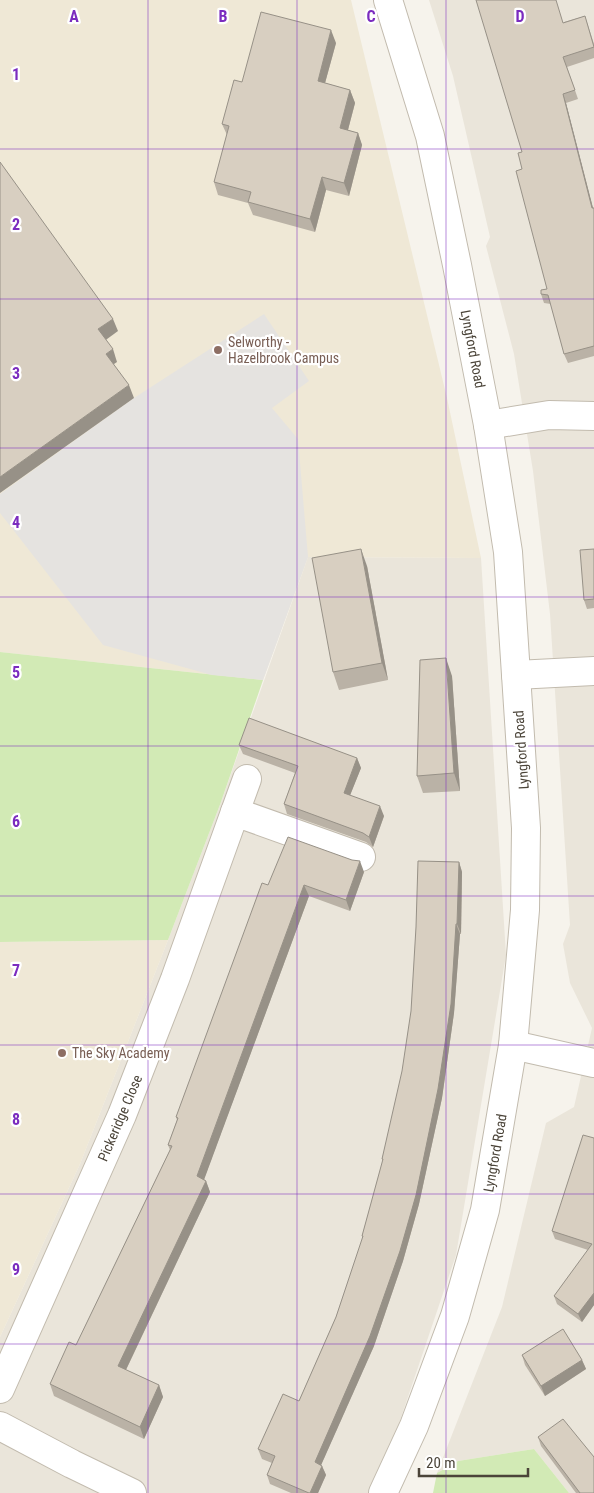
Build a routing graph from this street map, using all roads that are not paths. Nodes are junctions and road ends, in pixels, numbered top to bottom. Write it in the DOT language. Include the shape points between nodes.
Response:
graph roads {
  1 [pos="388,0"];
  2 [pos="594,416"];
  3 [pos="488,425"];
  4 [pos="594,671"];
  5 [pos="516,675"];
  6 [pos="247,779"];
  7 [pos="236,812"];
  8 [pos="362,857"];
  9 [pos="514,1045"];
  10 [pos="594,1063"];
  11 [pos="0,1389"];
  12 [pos="0,1426"];
  13 [pos="132,1493"];
  14 [pos="383,1493"];
  1 -- 3 [label="street, Lyngford Road" via="430,136"];
  2 -- 3 [label="street" via="549,415"];
  3 -- 5 [label="street, Lyngford Road" via="508,552"];
  4 -- 5 [label="street"];
  5 -- 9 [label="street, Lyngford Road" via="526,828 525,910"];
  6 -- 7 [label="street, Pickeridge Close"];
  7 -- 8 [label="street"];
  7 -- 11 [label="street, Pickeridge Close" via="122,1115"];
  9 -- 10 [label="street"];
  9 -- 14 [label="street, Lyngford Road" via="485,1210 455,1316 414,1426"];
  12 -- 13 [label="street"];
}
